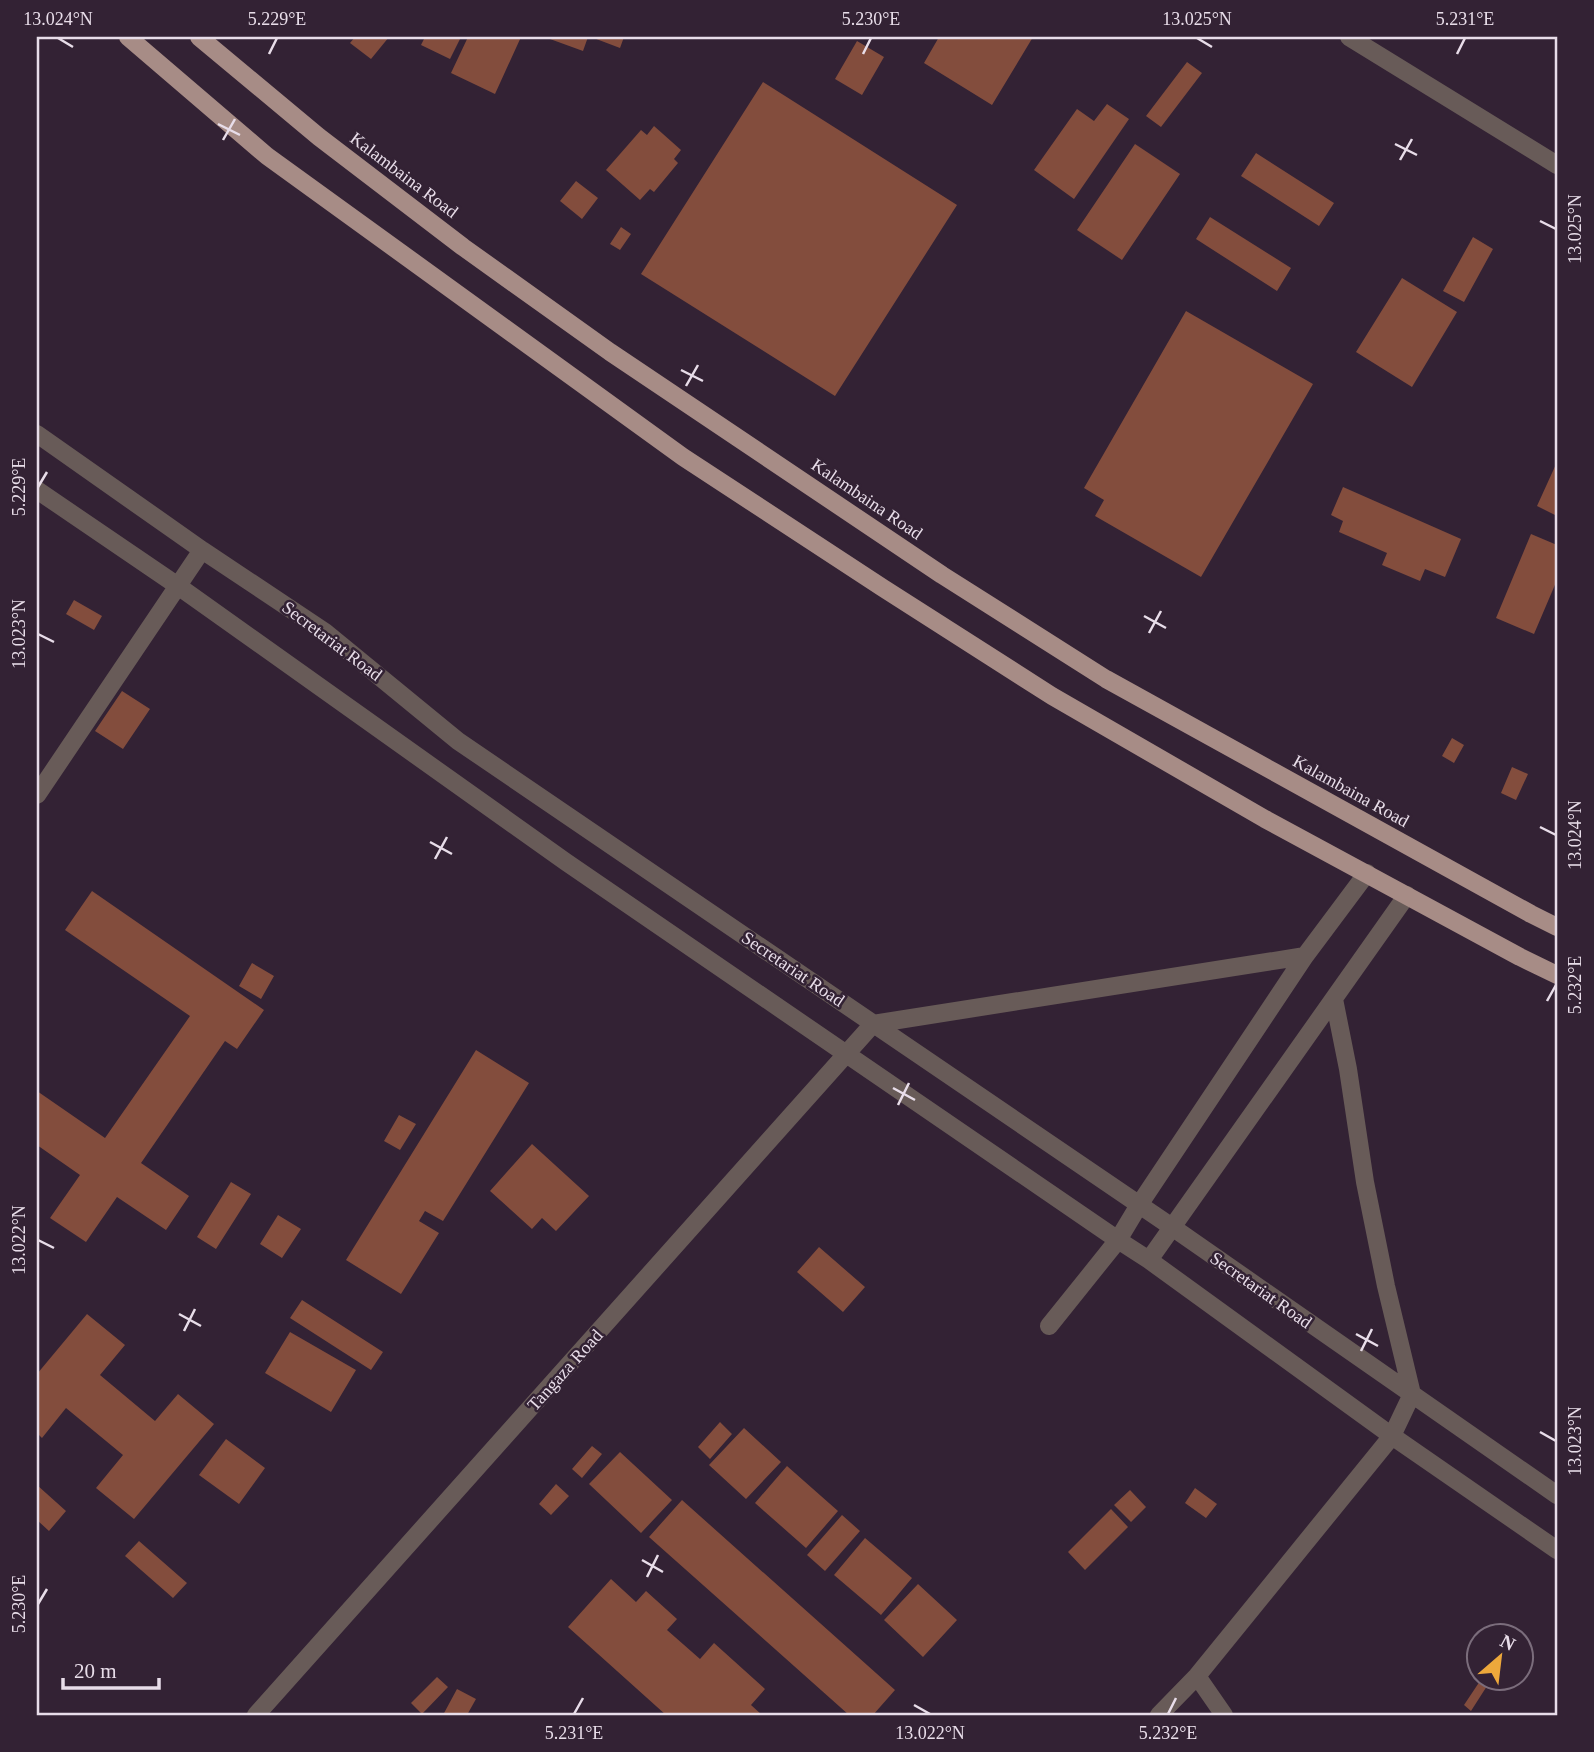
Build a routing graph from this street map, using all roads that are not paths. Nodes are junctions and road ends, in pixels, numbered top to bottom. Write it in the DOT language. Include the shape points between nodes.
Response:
graph roads {
  1 [pos="128,37"];
  2 [pos="199,37"];
  3 [pos="1349,37"];
  4 [pos="1557,165"];
  5 [pos="37,434"];
  6 [pos="37,490"];
  7 [pos="202,550"];
  8 [pos="178,586"];
  9 [pos="37,795"];
  10 [pos="1367,873"];
  11 [pos="1407,895"];
  12 [pos="1557,927"];
  13 [pos="1305,956"];
  14 [pos="1557,975"];
  15 [pos="1334,999"];
  16 [pos="873,1024"];
  17 [pos="845,1054"];
  18 [pos="1139,1205"];
  19 [pos="1172,1227"];
  20 [pos="1118,1240"];
  21 [pos="1149,1260"];
  22 [pos="1049,1326"];
  23 [pos="1412,1394"];
  24 [pos="1392,1436"];
  25 [pos="1557,1495"];
  26 [pos="1557,1550"];
  27 [pos="1197,1676"];
  28 [pos="256,1715"];
  29 [pos="1159,1715"];
  30 [pos="1224,1715"];
  1 -- 10 [label="main road" via="267,156 683,457 1052,696"];
  2 -- 12 [label="main road, Kalambaina Road" via="319,137 463,247 610,352 942,575 1106,679"];
  3 -- 4 [label="street"];
  5 -- 7 [label="street, Secretariat Road"];
  6 -- 8 [label="street"];
  7 -- 8 [label="street"];
  7 -- 16 [label="street, Secretariat Road" via="325,632 458,741"];
  8 -- 9 [label="street"];
  8 -- 17 [label="street"];
  10 -- 11 [label="main road"];
  10 -- 13 [label="street"];
  11 -- 14 [label="main road"];
  11 -- 15 [label="street"];
  13 -- 16 [label="street"];
  13 -- 18 [label="street"];
  15 -- 19 [label="street"];
  15 -- 23 [label="street" via="1365,1182"];
  16 -- 17 [label="street, Tangaza Road"];
  16 -- 18 [label="street, Secretariat Road"];
  17 -- 20 [label="street"];
  17 -- 28 [label="street, Tangaza Road"];
  18 -- 19 [label="street, Secretariat Road"];
  18 -- 20 [label="street"];
  19 -- 21 [label="street"];
  19 -- 23 [label="street, Secretariat Road"];
  20 -- 21 [label="street"];
  20 -- 22 [label="street"];
  21 -- 24 [label="street"];
  23 -- 24 [label="street"];
  23 -- 25 [label="street, Secretariat Road"];
  24 -- 26 [label="street"];
  24 -- 27 [label="street"];
  27 -- 29 [label="street"];
  27 -- 30 [label="street"];
}
